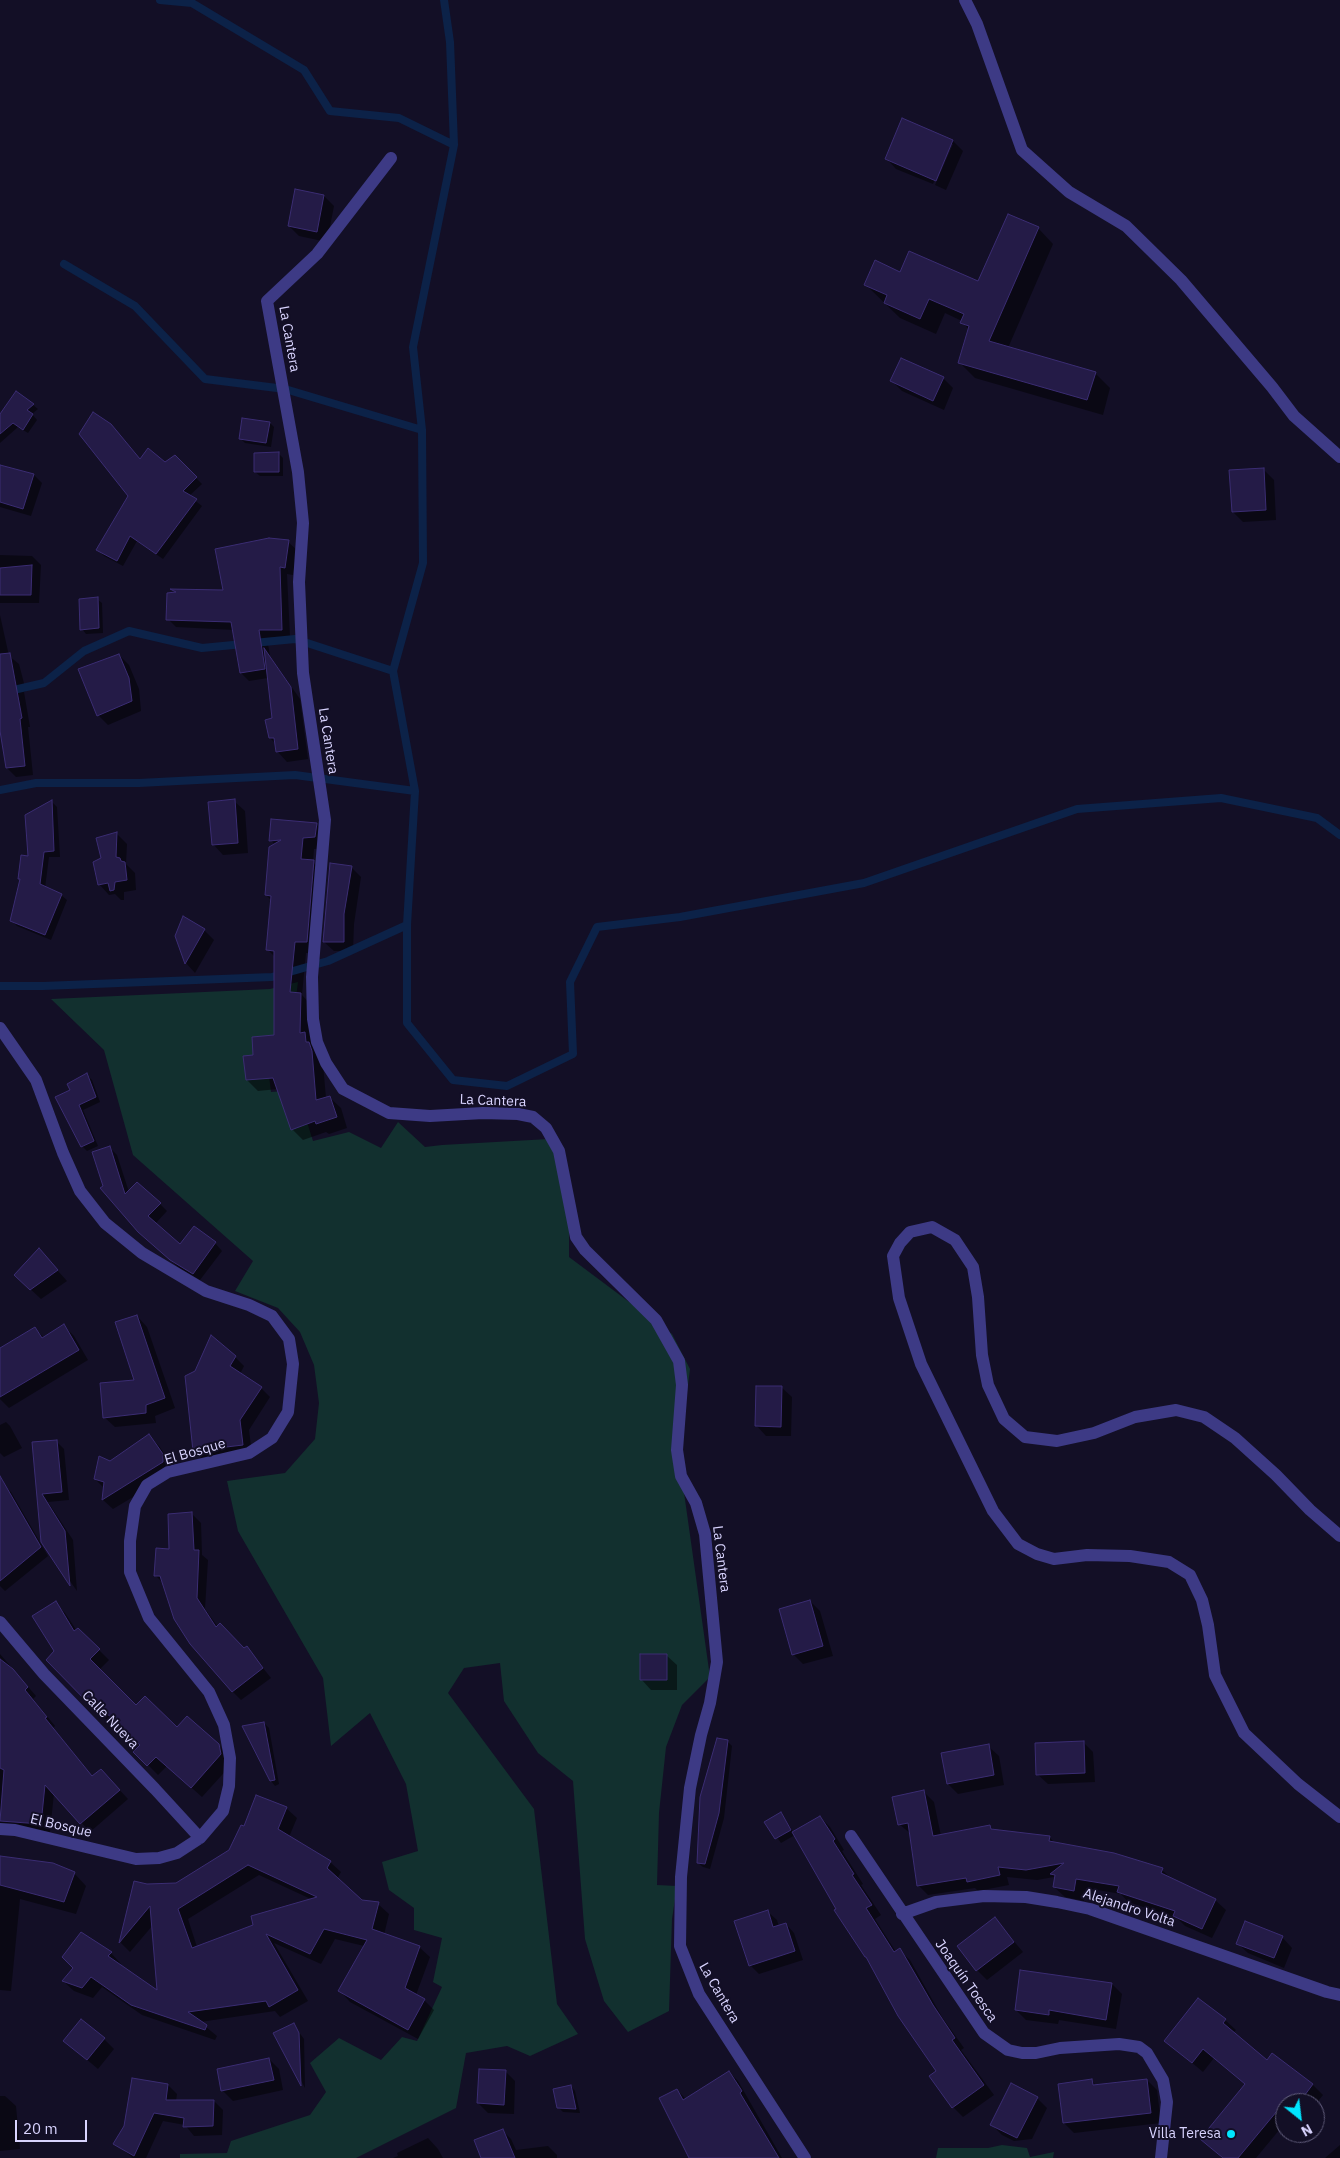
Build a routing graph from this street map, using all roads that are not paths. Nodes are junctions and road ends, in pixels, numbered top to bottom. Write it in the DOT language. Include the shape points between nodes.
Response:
graph roads {
  1 [pos="964,0"];
  2 [pos="391,158"];
  3 [pos="1340,457"];
  4 [pos="0,1028"];
  5 [pos="1340,1536"];
  6 [pos="0,1622"];
  7 [pos="1340,1817"];
  8 [pos="0,1828"];
  9 [pos="851,1836"];
  10 [pos="200,1838"];
  11 [pos="902,1914"];
  12 [pos="1340,1995"];
  13 [pos="805,2158"];
  14 [pos="1161,2158"];
  1 -- 3 [label="street" via="977,24 1022,150 1070,192 1126,226 1181,280 1294,416"];
  2 -- 13 [label="street, La Cantera" via="317,254 267,301 298,472 303,523 299,582 302,673 326,820 312,977 317,1042 344,1090 389,1113 430,1116 518,1114 533,1117 546,1128 559,1151 576,1237 585,1250 656,1320 679,1361 682,1385 677,1450 681,1476 696,1503 705,1534 717,1662 690,1788 681,1877 680,1946 700,1994"];
  4 -- 10 [label="street, El Bosque" via="36,1080 80,1191 105,1222 142,1253 206,1291 249,1304 272,1316 289,1339 293,1364 288,1412 272,1438 249,1453 168,1472 148,1485 135,1506 130,1572 149,1618 209,1692 224,1725 230,1758 229,1786 223,1811"];
  5 -- 7 [label="street" via="1235,1438 1204,1418 1176,1410 1135,1417 1094,1433 1058,1441 1025,1437 1004,1419 988,1385 973,1267 955,1240 932,1227 910,1232 900,1243 893,1256 899,1298 921,1364 993,1511 1018,1544 1054,1559 1087,1555 1130,1556 1169,1562 1190,1575 1202,1600 1215,1675 1244,1733 1298,1784"];
  6 -- 10 [label="street, Calle Nueva" via="44,1674"];
  8 -- 10 [label="street, El Bosque" via="136,1859 177,1853"];
  9 -- 11 [label="street, Joaquín Toesca"];
  11 -- 12 [label="street, Alejandro Volta" via="936,1902 984,1896 1057,1902 1090,1909"];
  11 -- 14 [label="street, Joaquín Toesca" via="984,2033 1008,2050 1036,2053 1119,2044 1147,2053 1163,2080 1167,2102"];
}
